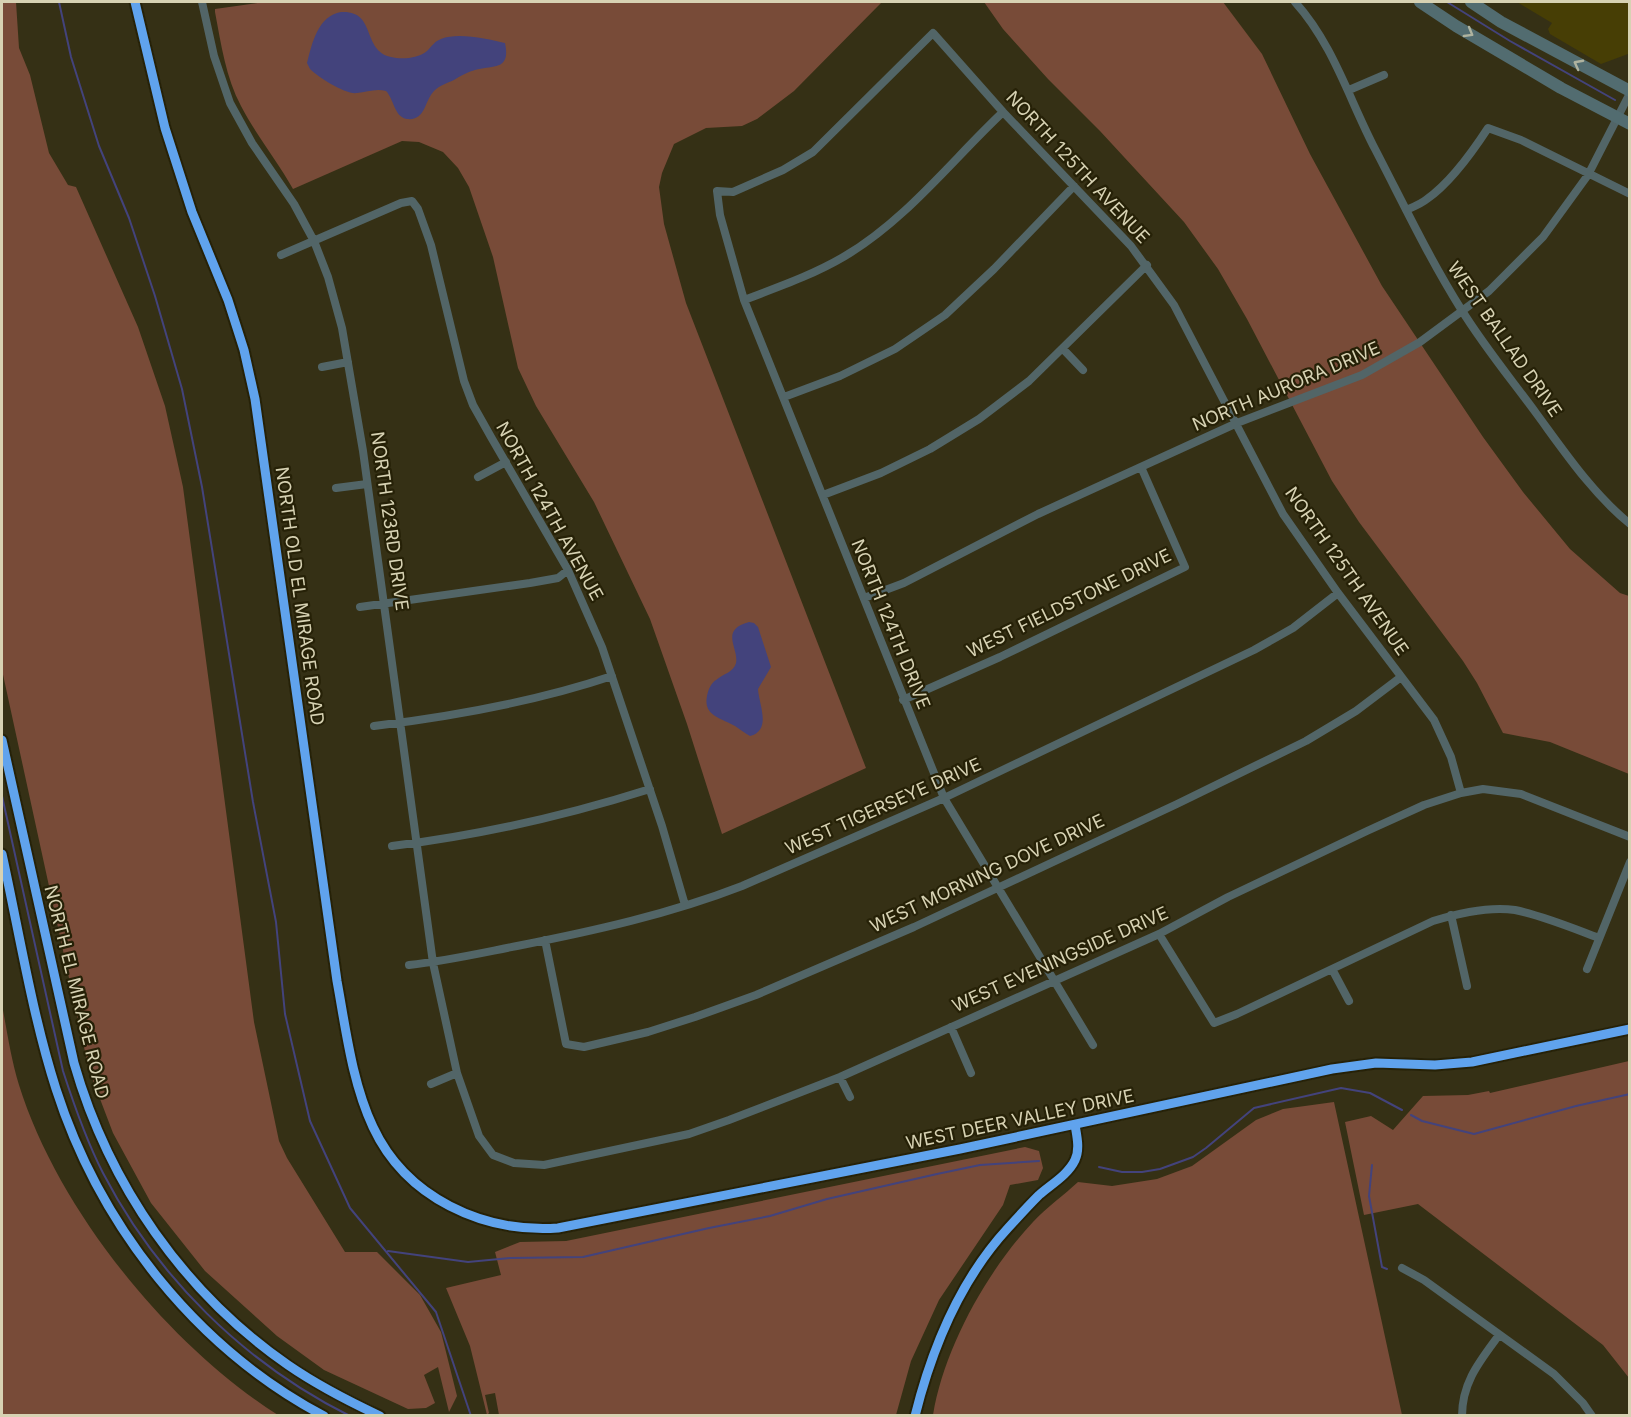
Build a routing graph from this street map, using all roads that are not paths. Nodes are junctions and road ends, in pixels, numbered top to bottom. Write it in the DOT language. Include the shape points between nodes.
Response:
graph roads {
  1 [pos="135,2"];
  2 [pos="202,2"];
  3 [pos="1295,2"];
  4 [pos="1420,2"];
  5 [pos="1471,2"];
  6 [pos="1384,75"];
  7 [pos="1350,90"];
  8 [pos="1629,94"];
  9 [pos="1003,112"];
  10 [pos="1618,115"];
  11 [pos="1629,124"];
  12 [pos="1588,175"];
  13 [pos="1074,186"];
  14 [pos="717,190"];
  15 [pos="1629,194"];
  16 [pos="1406,210"];
  17 [pos="315,241"];
  18 [pos="281,255"];
  19 [pos="1147,266"];
  20 [pos="744,300"];
  21 [pos="1463,312"];
  22 [pos="1063,349"];
  23 [pos="348,362"];
  24 [pos="322,367"];
  25 [pos="1083,369"];
  26 [pos="784,397"];
  27 [pos="1237,423"];
  28 [pos="506,462"];
  29 [pos="1141,467"];
  30 [pos="478,477"];
  31 [pos="366,484"];
  32 [pos="336,488"];
  33 [pos="823,495"];
  34 [pos="1629,524"];
  35 [pos="568,570"];
  36 [pos="1338,593"];
  37 [pos="864,598"];
  38 [pos="385,603"];
  39 [pos="360,607"];
  40 [pos="612,676"];
  41 [pos="1401,677"];
  42 [pos="903,700"];
  43 [pos="401,722"];
  44 [pos="374,726"];
  45 [pos="2,740"];
  46 [pos="650,789"];
  47 [pos="1461,793"];
  48 [pos="944,798"];
  49 [pos="1629,837"];
  50 [pos="418,843"];
  51 [pos="392,846"];
  52 [pos="2,854"];
  53 [pos="1629,862"];
  54 [pos="998,888"];
  55 [pos="685,905"];
  56 [pos="1451,915"];
  57 [pos="1159,934"];
  58 [pos="1599,938"];
  59 [pos="545,940"];
  60 [pos="433,963"];
  61 [pos="409,965"];
  62 [pos="1332,969"];
  63 [pos="1587,969"];
  64 [pos="1053,981"];
  65 [pos="1467,986"];
  66 [pos="1349,1001"];
  67 [pos="951,1027"];
  68 [pos="1629,1029"];
  69 [pos="1093,1045"];
  70 [pos="457,1073"];
  71 [pos="970,1073"];
  72 [pos="840,1077"];
  73 [pos="431,1084"];
  74 [pos="850,1097"];
  75 [pos="1075,1125"];
  76 [pos="493,1155"];
  77 [pos="423,1190"];
  78 [pos="1402,1268"];
  79 [pos="1499,1335"];
  80 [pos="324,1416"];
  81 [pos="380,1416"];
  82 [pos="915,1416"];
  83 [pos="1462,1416"];
  84 [pos="1592,1416"];
  1 -- 77 [label="street, NORTH OLD EL MIRAGE ROAD" via="165,128 192,212 228,300 255,399 337,981 354,1071 380,1139"];
  2 -- 17 [label="street, NORTH 123RD DRIVE" via="220,79 235,115"];
  3 -- 7 [label="street, WEST BALLAD DRIVE"];
  4 -- 10 [label="street, one-way" via="1456,26"];
  8 -- 5 [label="street, one-way"];
  6 -- 7 [label="street"];
  7 -- 16 [label="street, WEST BALLAD DRIVE"];
  8 -- 10 [label="street, NORTH AURORA DRIVE"];
  9 -- 13 [label="street, NORTH 125TH AVENUE"];
  9 -- 14 [label="street, NORTH 125TH AVENUE" via="933,33 813,152 732,192"];
  9 -- 20 [label="street" via="871,238 805,276"];
  10 -- 11 [label="street"];
  10 -- 12 [label="street, NORTH AURORA DRIVE"];
  12 -- 15 [label="street"];
  12 -- 16 [label="street" via="1521,140 1488,128 1472,153 1444,182 1427,199"];
  12 -- 21 [label="street, NORTH AURORA DRIVE" via="1543,237 1490,291"];
  13 -- 19 [label="street, NORTH 125TH AVENUE"];
  13 -- 26 [label="street" via="945,315 895,349"];
  14 -- 20 [label="street, NORTH 124TH DRIVE" via="720,215"];
  16 -- 21 [label="street, WEST BALLAD DRIVE"];
  17 -- 18 [label="street"];
  17 -- 23 [label="street, NORTH 123RD DRIVE" via="328,277"];
  17 -- 28 [label="street, NORTH 124TH AVENUE" via="412,201 431,245 464,381 473,405"];
  19 -- 22 [label="street"];
  19 -- 27 [label="street, NORTH 125TH AVENUE" via="1174,305"];
  20 -- 26 [label="street, NORTH 124TH DRIVE"];
  21 -- 27 [label="street, NORTH AURORA DRIVE" via="1362,375"];
  21 -- 34 [label="street, WEST BALLAD DRIVE" via="1564,451 1598,494"];
  22 -- 25 [label="street"];
  22 -- 33 [label="street" via="988,413 940,443 881,473"];
  23 -- 24 [label="street"];
  23 -- 31 [label="street, NORTH 123RD DRIVE"];
  26 -- 33 [label="street, NORTH 124TH DRIVE"];
  27 -- 29 [label="street, NORTH AURORA DRIVE"];
  27 -- 36 [label="street, NORTH 125TH AVENUE" via="1283,514"];
  28 -- 30 [label="street"];
  28 -- 35 [label="street, NORTH 124TH AVENUE"];
  29 -- 37 [label="street, NORTH AURORA DRIVE" via="1038,514 904,583"];
  29 -- 42 [label="street, WEST FIELDSTONE DRIVE" via="1185,567"];
  31 -- 32 [label="street"];
  31 -- 38 [label="street, NORTH 123RD DRIVE"];
  33 -- 37 [label="street, NORTH 124TH DRIVE"];
  35 -- 38 [label="street" via="558,578"];
  35 -- 40 [label="street, NORTH 124TH AVENUE"];
  36 -- 41 [label="street, NORTH 125TH AVENUE"];
  36 -- 48 [label="street, WEST TIGERSEYE DRIVE" via="1293,628 1254,650"];
  37 -- 42 [label="street, NORTH 124TH DRIVE"];
  38 -- 39 [label="street"];
  38 -- 43 [label="street, NORTH 123RD DRIVE"];
  40 -- 43 [label="street" via="551,695"];
  40 -- 46 [label="street, NORTH 124TH AVENUE"];
  41 -- 47 [label="street, NORTH 125TH AVENUE" via="1434,720 1451,757"];
  41 -- 54 [label="street, WEST MORNING DOVE DRIVE" via="1356,711 1306,741"];
  42 -- 48 [label="street, NORTH 124TH DRIVE"];
  43 -- 44 [label="street"];
  43 -- 50 [label="street, NORTH 123RD DRIVE"];
  45 -- 81 [label="street, NORTH EL MIRAGE ROAD" via="74,1063 92,1118 120,1178 174,1259 238,1325 291,1367"];
  46 -- 50 [label="street" via="560,816"];
  46 -- 55 [label="street, NORTH 124TH AVENUE"];
  47 -- 49 [label="street, WEST EVENINGSIDE DRIVE" via="1483,789 1521,794"];
  47 -- 57 [label="street, WEST EVENINGSIDE DRIVE" via="1366,831"];
  48 -- 54 [label="street, NORTH 124TH DRIVE"];
  48 -- 55 [label="street, WEST TIGERSEYE DRIVE" via="742,886"];
  50 -- 51 [label="street"];
  50 -- 60 [label="street, NORTH 123RD DRIVE"];
  52 -- 80 [label="street" via="51,1072 72,1136 97,1187 142,1257 210,1334 274,1386"];
  53 -- 58 [label="street"];
  54 -- 59 [label="street, WEST MORNING DOVE DRIVE" via="756,995 648,1032 584,1047 566,1044"];
  54 -- 64 [label="street, NORTH 124TH DRIVE"];
  55 -- 59 [label="street, WEST TIGERSEYE DRIVE"];
  56 -- 58 [label="street" via="1514,910"];
  56 -- 62 [label="street"];
  56 -- 65 [label="street"];
  57 -- 62 [label="street" via="1214,1023"];
  57 -- 64 [label="street, WEST EVENINGSIDE DRIVE"];
  58 -- 63 [label="street"];
  59 -- 60 [label="street, WEST TIGERSEYE DRIVE"];
  60 -- 61 [label="street, WEST TIGERSEYE DRIVE"];
  60 -- 70 [label="street, NORTH 123RD DRIVE"];
  62 -- 66 [label="street"];
  64 -- 67 [label="street, WEST EVENINGSIDE DRIVE"];
  64 -- 69 [label="street, NORTH 124TH DRIVE"];
  67 -- 71 [label="street"];
  67 -- 72 [label="street, WEST EVENINGSIDE DRIVE"];
  68 -- 75 [label="street, WEST DEER VALLEY DRIVE" via="1472,1062 1376,1063 1332,1069"];
  70 -- 73 [label="street"];
  70 -- 76 [label="street, NORTH 123RD DRIVE" via="479,1136"];
  72 -- 74 [label="street"];
  72 -- 76 [label="street, WEST EVENINGSIDE DRIVE" via="729,1120 655,1142 544,1165 514,1163"];
  75 -- 77 [label="street, WEST DEER VALLEY DRIVE" via="558,1228 529,1229 491,1223 460,1212"];
  75 -- 82 [label="street" via="1076,1160 1004,1232 976,1270 941,1336"];
  78 -- 79 [label="street"];
  79 -- 83 [label="street" via="1470,1374"];
  79 -- 84 [label="street" via="1554,1374"];
}
